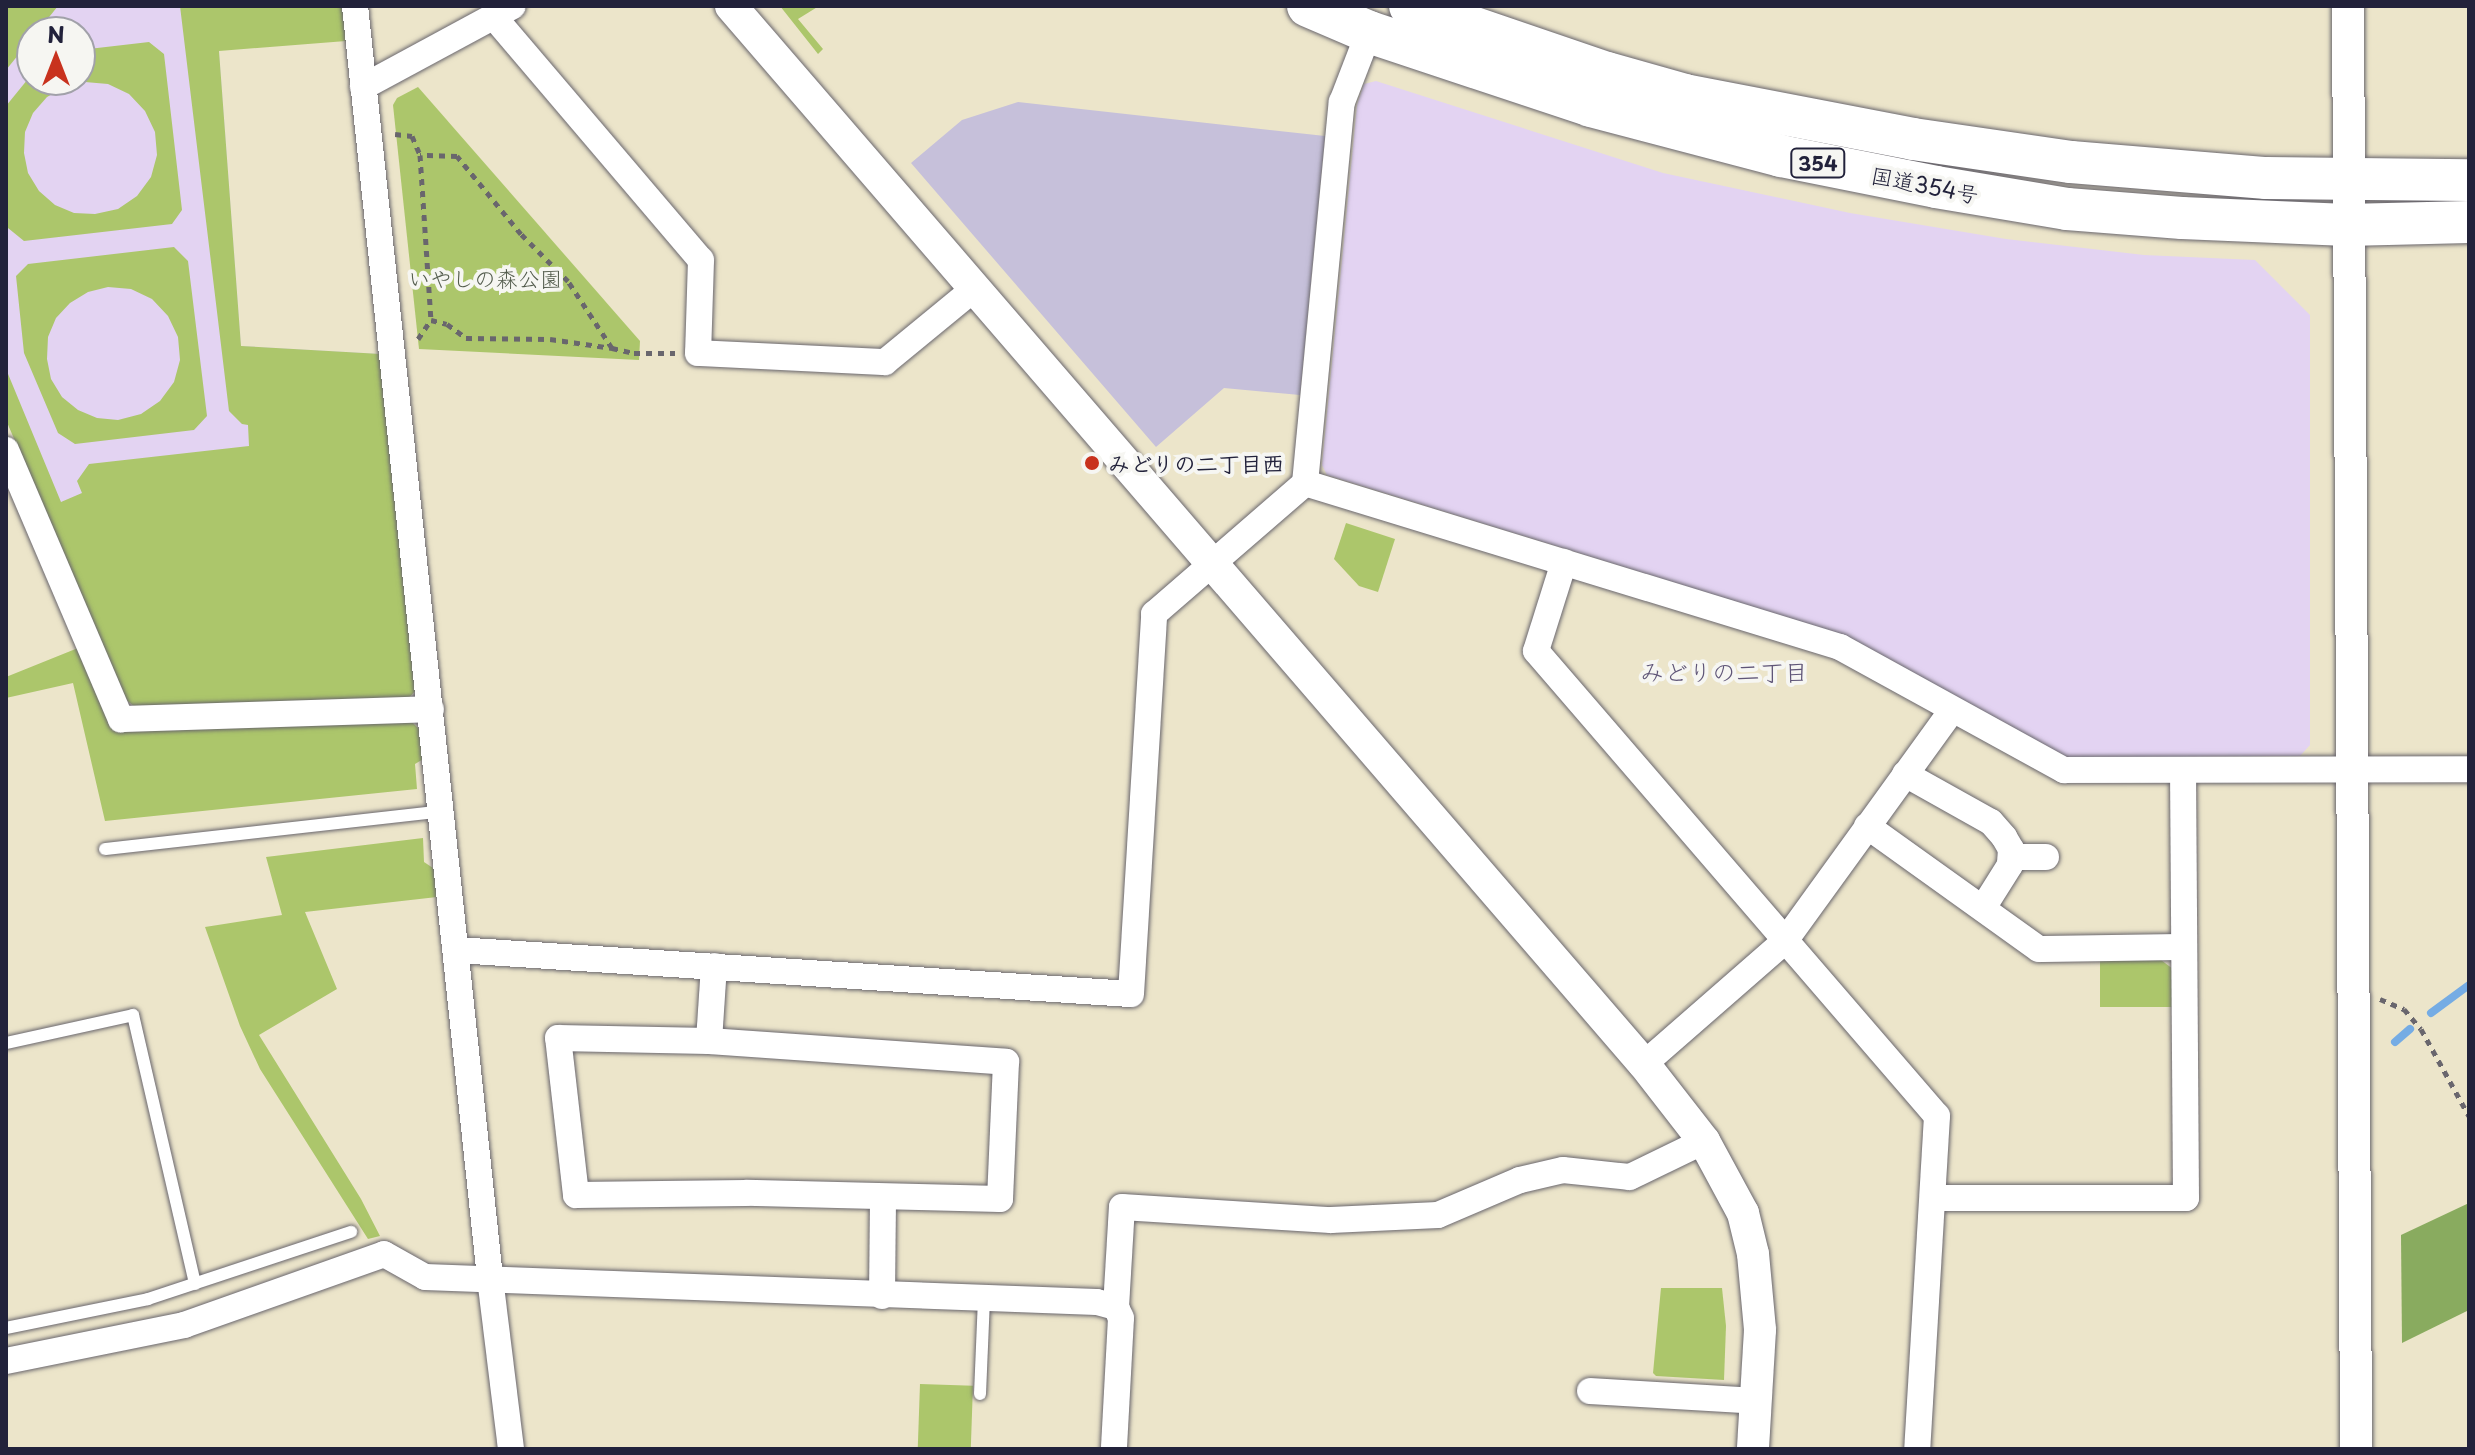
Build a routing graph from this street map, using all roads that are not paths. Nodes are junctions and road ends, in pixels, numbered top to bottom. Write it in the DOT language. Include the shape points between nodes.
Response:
graph roads {
  1 [pos="355,6"];
  2 [pos="731,6"];
  3 [pos="1308,6"];
  4 [pos="1410,6"];
  5 [pos="2348,6"];
  6 [pos="503,12"];
  7 [pos="1369,32"];
  8 [pos="363,87"];
  9 [pos="2469,180"];
  10 [pos="2347,181"];
  11 [pos="2469,222"];
  12 [pos="2347,225"];
  13 [pos="975,288"];
  14 [pos="6,450"];
  15 [pos="1305,483"];
  16 [pos="1210,562"];
  17 [pos="1564,562"];
  18 [pos="431,709"];
  19 [pos="1952,710"];
  20 [pos="2354,769"];
  21 [pos="2469,769"];
  22 [pos="2183,771"];
  23 [pos="1905,774"];
  24 [pos="443,811"];
  25 [pos="1867,826"];
  26 [pos="105,849"];
  27 [pos="2012,857"];
  28 [pos="2046,857"];
  29 [pos="1983,908"];
  30 [pos="1785,941"];
  31 [pos="2184,947"];
  32 [pos="457,950"];
  33 [pos="714,966"];
  34 [pos="709,1041"];
  35 [pos="6,1043"];
  36 [pos="1644,1064"];
  37 [pos="1704,1141"];
  38 [pos="1933,1198"];
  39 [pos="883,1199"];
  40 [pos="351,1232"];
  41 [pos="323,1258"];
  42 [pos="490,1278"];
  43 [pos="195,1284"];
  44 [pos="882,1296"];
  45 [pos="984,1299"];
  46 [pos="1116,1307"];
  47 [pos="6,1328"];
  48 [pos="6,1361"];
  49 [pos="1590,1391"];
  50 [pos="980,1394"];
  51 [pos="1756,1401"];
  52 [pos="511,1449"];
  53 [pos="1114,1449"];
  54 [pos="1753,1449"];
  55 [pos="1917,1449"];
  56 [pos="2356,1449"];
  1 -- 8 [label="street"];
  2 -- 13 [label="street"];
  3 -- 7 [label="highway, 国道354号 / 354"];
  4 -- 10 [label="highway, 国道354号 / 354" via="1607,73 1769,112 2071,162"];
  5 -- 10 [label="street"];
  6 -- 8 [label="street"];
  6 -- 13 [label="street" via="701,260 698,353 885,362"];
  7 -- 12 [label="highway, 国道354号 / 354" via="1591,106 1781,156 1921,184 2067,209"];
  7 -- 15 [label="street" via="1342,102"];
  8 -- 18 [label="street"];
  9 -- 10 [label="highway, 国道354号 / 354"];
  10 -- 12 [label="street"];
  11 -- 12 [label="highway, 国道354号 / 354"];
  12 -- 20 [label="street"];
  13 -- 16 [label="street"];
  14 -- 18 [label="street" via="121,719"];
  15 -- 16 [label="street"];
  15 -- 17 [label="street"];
  16 -- 33 [label="street" via="1154,614 1131,994"];
  16 -- 36 [label="street"];
  17 -- 19 [label="street" via="1840,647"];
  17 -- 30 [label="street" via="1536,651"];
  18 -- 24 [label="street"];
  19 -- 22 [label="street" via="2064,770"];
  19 -- 23 [label="street"];
  20 -- 21 [label="street"];
  20 -- 22 [label="street"];
  20 -- 56 [label="street"];
  22 -- 31 [label="street"];
  23 -- 25 [label="street"];
  23 -- 27 [label="street" via="1991,822"];
  24 -- 26 [label="lane"];
  24 -- 32 [label="street"];
  25 -- 29 [label="street"];
  25 -- 30 [label="street"];
  27 -- 28 [label="street"];
  27 -- 29 [label="street"];
  29 -- 31 [label="street" via="2039,949"];
  30 -- 36 [label="street"];
  30 -- 38 [label="street" via="1937,1116"];
  31 -- 38 [label="street" via="2186,1198"];
  32 -- 33 [label="street"];
  32 -- 42 [label="street"];
  33 -- 34 [label="street"];
  34 -- 39 [label="street" via="1006,1062 1000,1199"];
  34 -- 39 [label="street" via="558,1038 576,1195 746,1193"];
  35 -- 43 [label="lane" via="133,1015"];
  36 -- 37 [label="street"];
  37 -- 46 [label="street" via="1630,1177 1563,1170 1520,1180 1438,1215 1331,1220 1122,1207"];
  37 -- 51 [label="street" via="1743,1213 1753,1254 1760,1330"];
  38 -- 55 [label="street"];
  39 -- 44 [label="street"];
  40 -- 41 [label="lane"];
  41 -- 42 [label="street" via="384,1254 425,1277"];
  41 -- 43 [label="lane"];
  41 -- 48 [label="street" via="184,1325"];
  42 -- 44 [label="street"];
  42 -- 52 [label="street"];
  43 -- 47 [label="lane"];
  44 -- 45 [label="street"];
  45 -- 46 [label="street"];
  45 -- 50 [label="lane"];
  46 -- 53 [label="street" via="1121,1318"];
  49 -- 51 [label="street"];
  51 -- 54 [label="street"];
}
